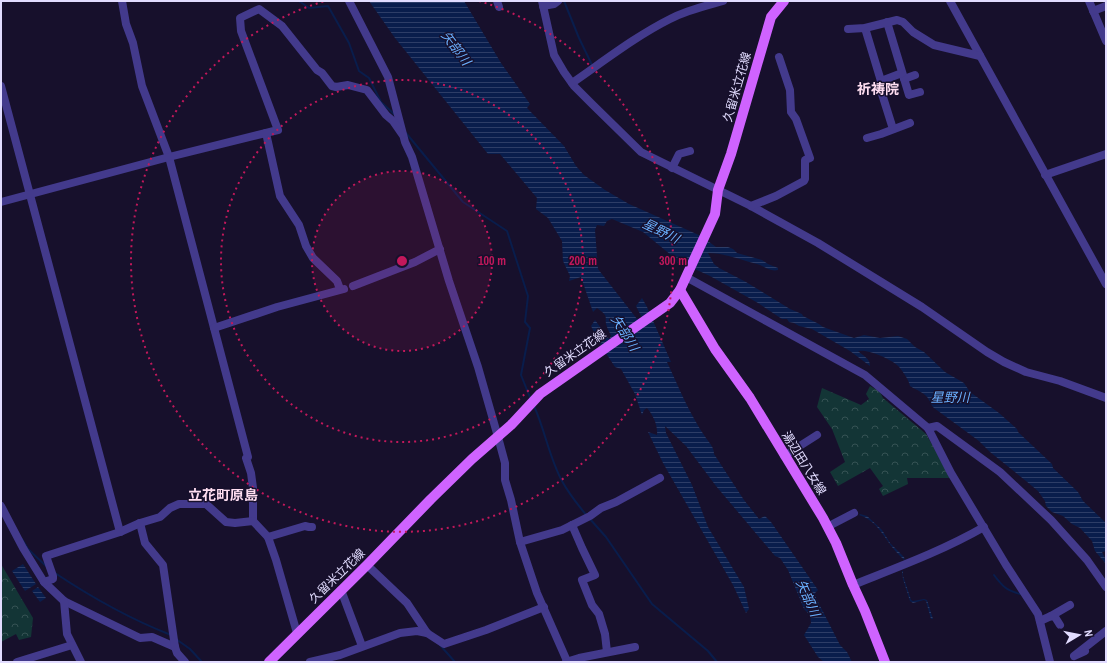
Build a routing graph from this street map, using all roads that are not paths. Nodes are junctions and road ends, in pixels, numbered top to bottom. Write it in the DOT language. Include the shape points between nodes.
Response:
graph roads {
  1 [pos="122,1"];
  2 [pos="349,1"];
  3 [pos="558,1"];
  4 [pos="723,1"];
  5 [pos="784,1"];
  6 [pos="950,1"];
  7 [pos="1088,1"];
  8 [pos="542,4"];
  9 [pos="1106,6"];
  10 [pos="1093,11"];
  11 [pos="887,22"];
  12 [pos="865,28"];
  13 [pos="848,29"];
  14 [pos="1106,41"];
  15 [pos="980,56"];
  16 [pos="779,57"];
  17 [pos="915,75"];
  18 [pos="903,76"];
  19 [pos="881,81"];
  20 [pos="572,82"];
  21 [pos="1,86"];
  22 [pos="920,92"];
  23 [pos="910,123"];
  24 [pos="893,129"];
  25 [pos="270,132"];
  26 [pos="405,136"];
  27 [pos="867,138"];
  28 [pos="690,151"];
  29 [pos="1106,154"];
  30 [pos="169,157"];
  31 [pos="672,168"];
  32 [pos="1045,175"];
  33 [pos="718,190"];
  34 [pos="31,195"];
  35 [pos="1,202"];
  36 [pos="751,206"];
  37 [pos="440,249"];
  38 [pos="686,275"];
  39 [pos="1106,284"];
  40 [pos="346,288"];
  41 [pos="680,290"];
  42 [pos="214,328"];
  43 [pos="1106,398"];
  44 [pos="928,428"];
  45 [pos="817,435"];
  46 [pos="498,437"];
  47 [pos="784,456"];
  48 [pos="660,478"];
  49 [pos="1,506"];
  50 [pos="854,513"];
  51 [pos="253,521"];
  52 [pos="140,524"];
  53 [pos="572,525"];
  54 [pos="312,527"];
  55 [pos="827,527"];
  56 [pos="984,527"];
  57 [pos="120,532"];
  58 [pos="268,537"];
  59 [pos="520,542"];
  60 [pos="367,565"];
  61 [pos="44,582"];
  62 [pos="853,585"];
  63 [pos="1106,587"];
  64 [pos="341,590"];
  65 [pos="64,600"];
  66 [pos="1070,605"];
  67 [pos="544,607"];
  68 [pos="1052,616"];
  69 [pos="1040,621"];
  70 [pos="1060,625"];
  71 [pos="1106,630"];
  72 [pos="297,633"];
  73 [pos="427,633"];
  74 [pos="72,645"];
  75 [pos="362,646"];
  76 [pos="175,647"];
  77 [pos="635,647"];
  78 [pos="1085,651"];
  79 [pos="607,652"];
  80 [pos="566,661"];
  81 [pos="17,662"];
  82 [pos="81,662"];
  83 [pos="185,662"];
  84 [pos="269,662"];
  85 [pos="310,662"];
  86 [pos="885,662"];
  87 [pos="1050,662"];
  1 -- 30 [label="street" via="142,86"];
  2 -- 26 [label="street" via="388,77"];
  3 -- 8 [label="street" via="554,4"];
  4 -- 20 [label="street" via="672,18"];
  5 -- 33 [label="main road, 久留米立花線" via="771,17"];
  6 -- 15 [label="street"];
  7 -- 10 [label="street"];
  8 -- 20 [label="street" via="554,55"];
  9 -- 10 [label="street"];
  10 -- 14 [label="street"];
  11 -- 12 [label="street"];
  11 -- 15 [label="street" via="903,22 913,32 934,45"];
  11 -- 18 [label="street"];
  12 -- 13 [label="street"];
  12 -- 19 [label="street"];
  15 -- 32 [label="street"];
  16 -- 36 [label="street" via="790,90 791,112 810,158 805,160 804,181"];
  17 -- 18 [label="street"];
  18 -- 19 [label="street"];
  18 -- 22 [label="street" via="909,95"];
  19 -- 24 [label="street" via="882,94"];
  20 -- 31 [label="street" via="641,152"];
  21 -- 34 [label="street"];
  23 -- 24 [label="street"];
  24 -- 27 [label="street"];
  25 -- 26 [label="street" via="278,130 241,31 240,18 259,9 282,26 332,86 348,85 367,90"];
  25 -- 30 [label="street"];
  25 -- 40 [label="street" via="280,196 299,225 313,258"];
  26 -- 37 [label="street"];
  28 -- 31 [label="street" via="679,154"];
  29 -- 32 [label="street"];
  30 -- 34 [label="street"];
  30 -- 42 [label="street"];
  31 -- 33 [label="street"];
  32 -- 39 [label="street"];
  33 -- 36 [label="street"];
  33 -- 38 [label="main road, 久留米立花線" via="715,214"];
  34 -- 35 [label="street"];
  34 -- 57 [label="street"];
  36 -- 43 [label="street" via="875,277 1004,362 1026,372"];
  37 -- 40 [label="street" via="415,262"];
  37 -- 46 [label="street"];
  38 -- 41 [label="main road, 久留米立花線"];
  38 -- 44 [label="street" via="865,375"];
  40 -- 42 [label="street"];
  41 -- 46 [label="main road, 久留米立花線" via="670,303 656,314 540,394"];
  41 -- 47 [label="main road, 湯辺田八女線"];
  42 -- 51 [label="street" via="248,457 246,458 253,488"];
  44 -- 56 [label="street"];
  44 -- 63 [label="street" via="937,426 1000,472 1055,525 1087,560"];
  45 -- 47 [label="street"];
  46 -- 59 [label="street"];
  46 -- 60 [label="main road, 久留米立花線" via="431,499"];
  47 -- 55 [label="main road, 湯辺田八女線"];
  48 -- 53 [label="street"];
  49 -- 61 [label="street"];
  50 -- 55 [label="street"];
  51 -- 52 [label="street" via="226,522 206,504 179,504 160,517"];
  51 -- 58 [label="street"];
  52 -- 57 [label="street"];
  52 -- 76 [label="street" via="145,543 163,565"];
  53 -- 59 [label="street"];
  53 -- 79 [label="street" via="595,575 582,580 592,605 599,614"];
  54 -- 58 [label="street" via="305,526"];
  55 -- 62 [label="main road, 湯辺田八女線"];
  56 -- 62 [label="street" via="916,560"];
  56 -- 69 [label="street"];
  57 -- 61 [label="street" via="46,556 53,579"];
  58 -- 72 [label="street"];
  59 -- 67 [label="street"];
  60 -- 64 [label="main road, 久留米立花線"];
  60 -- 73 [label="street" via="407,603"];
  61 -- 65 [label="street"];
  62 -- 86 [label="main road, 湯辺田八女線"];
  64 -- 72 [label="main road, 久留米立花線"];
  64 -- 75 [label="street"];
  65 -- 74 [label="street" via="67,634"];
  65 -- 76 [label="street" via="140,638 152,637"];
  66 -- 68 [label="street"];
  67 -- 73 [label="street" via="444,644"];
  67 -- 80 [label="street"];
  68 -- 69 [label="street"];
  68 -- 70 [label="street"];
  69 -- 87 [label="street"];
  71 -- 78 [label="street" via="1074,656"];
  72 -- 84 [label="main road, 久留米立花線"];
  73 -- 75 [label="street" via="417,630 405,631"];
  74 -- 81 [label="street"];
  74 -- 82 [label="street"];
  75 -- 85 [label="street" via="340,655"];
  76 -- 83 [label="street"];
  77 -- 79 [label="street"];
  79 -- 80 [label="street"];
}
